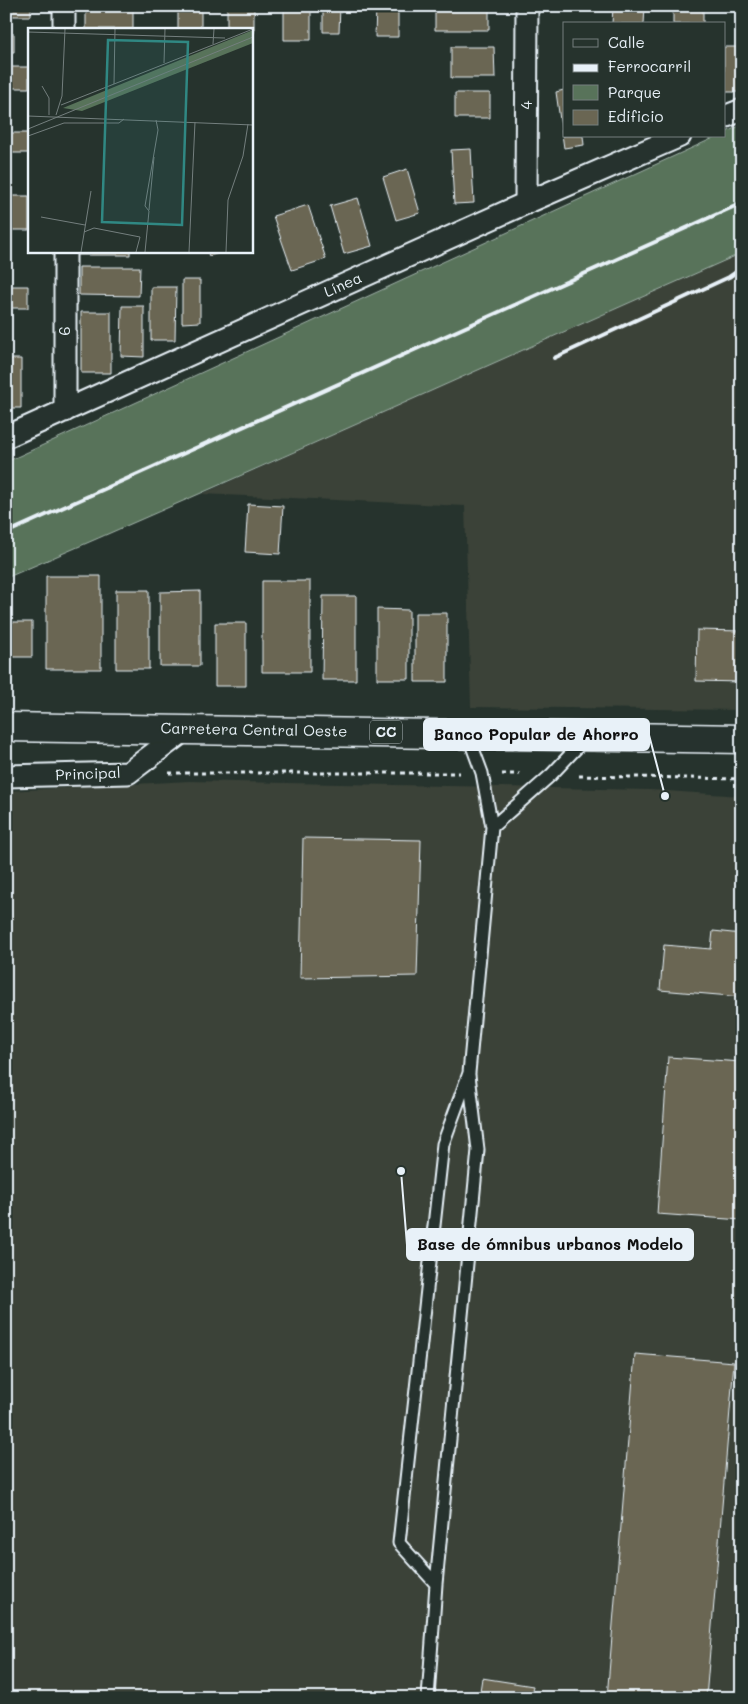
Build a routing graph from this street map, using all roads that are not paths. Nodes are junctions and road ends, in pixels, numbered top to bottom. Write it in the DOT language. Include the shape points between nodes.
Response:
graph roads {
  1 [pos="64,6"];
  2 [pos="527,6"];
  3 [pos="64,28"];
  4 [pos="742,110"];
  5 [pos="726,116"];
  6 [pos="675,138"];
  7 [pos="526,203"];
  8 [pos="64,252"];
  9 [pos="65,411"];
  10 [pos="6,437"];
  11 [pos="6,726"];
  12 [pos="185,730"];
  13 [pos="468,733"];
  14 [pos="587,736"];
  15 [pos="742,738"];
  16 [pos="6,776"];
  17 [pos="492,827"];
  18 [pos="469,1073"];
  19 [pos="436,1584"];
  20 [pos="428,1698"];
  1 -- 3 [label="street"];
  2 -- 7 [label="street, 4"];
  4 -- 5 [label="street"];
  6 -- 7 [label="street, Línea"];
  7 -- 9 [label="street, Línea"];
  8 -- 9 [label="street, 6"];
  9 -- 10 [label="street, Línea"];
  11 -- 12 [label="main road, Carretera Central Oeste / CC"];
  12 -- 13 [label="main road, Carretera Central Oeste / CC"];
  12 -- 16 [label="street, Principal" via="128,773"];
  13 -- 14 [label="main road, Carretera Central Oeste / CC"];
  13 -- 17 [label="lane" via="482,773"];
  14 -- 15 [label="main road, Carretera Central Oeste / CC"];
  14 -- 17 [label="lane" via="551,775"];
  17 -- 18 [label="lane"];
  18 -- 19 [label="lane" via="478,1150"];
  18 -- 19 [label="lane" via="443,1144 399,1543"];
  19 -- 20 [label="lane"];
}
